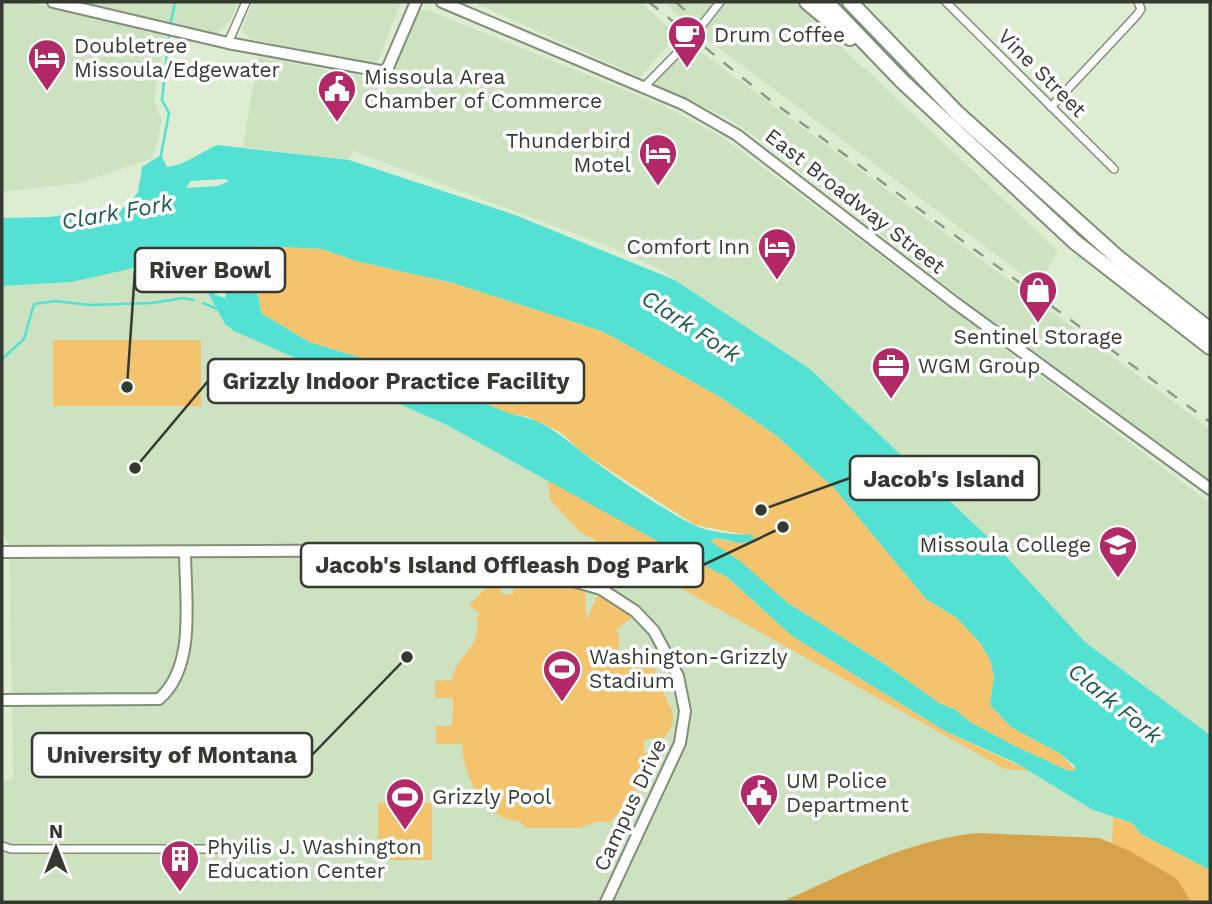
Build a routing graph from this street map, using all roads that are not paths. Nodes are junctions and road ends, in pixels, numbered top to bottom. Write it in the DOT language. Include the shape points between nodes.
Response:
graph roads {
  1 [pos="53,2"];
  2 [pos="246,2"];
  3 [pos="416,2"];
  4 [pos="442,2"];
  5 [pos="720,2"];
  6 [pos="807,2"];
  7 [pos="826,2"];
  8 [pos="849,2"];
  9 [pos="856,2"];
  10 [pos="946,2"];
  11 [pos="1139,5"];
  12 [pos="884,37"];
  13 [pos="228,43"];
  14 [pos="902,81"];
  15 [pos="643,88"];
  16 [pos="1051,107"];
  17 [pos="1114,169"];
  18 [pos="1210,330"];
  19 [pos="1210,347"];
  20 [pos="1210,489"];
  21 [pos="2,552"];
  22 [pos="185,552"];
  23 [pos="2,700"];
  24 [pos="2,846"];
  25 [pos="219,849"];
  26 [pos="606,902"];
  1 -- 13 [label="street"];
  2 -- 13 [label="street"];
  3 -- 13 [label="street" via="386,72"];
  4 -- 15 [label="street, East Broadway Street"];
  5 -- 15 [label="street"];
  6 -- 14 [label="highway"];
  7 -- 14 [label="highway"];
  8 -- 12 [label="highway"];
  9 -- 12 [label="highway"];
  10 -- 16 [label="street, Vine Street"];
  11 -- 16 [label="street"];
  12 -- 18 [label="highway" via="957,113 1116,257"];
  14 -- 19 [label="highway" via="1075,242"];
  15 -- 20 [label="street, East Broadway Street" via="695,110 737,135 954,302"];
  16 -- 17 [label="street, Vine Street"];
  21 -- 22 [label="street, Campus Drive"];
  22 -- 23 [label="street" via="182,654 175,679 159,699"];
  22 -- 26 [label="street, Campus Drive" via="463,550 601,589 635,611 668,654 681,688 685,721 680,744"];
  24 -- 25 [label="street"];
}
